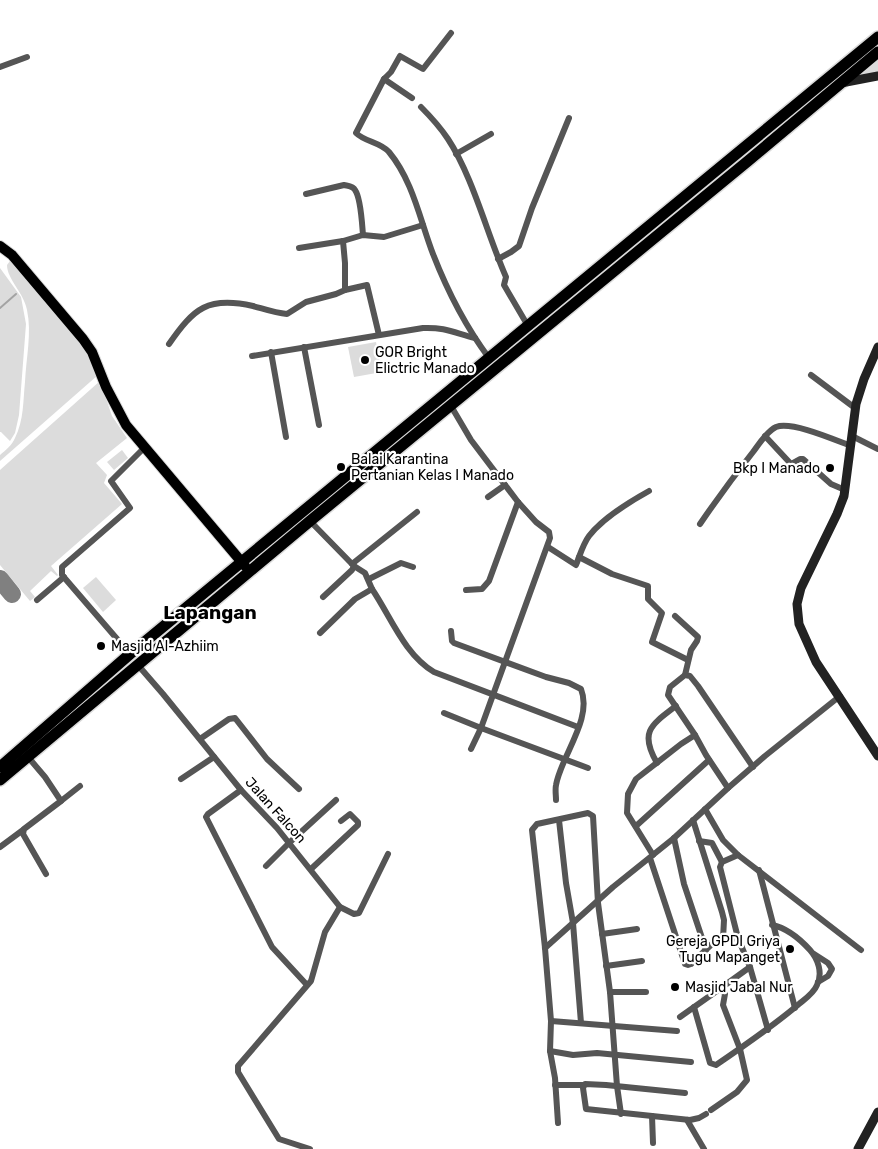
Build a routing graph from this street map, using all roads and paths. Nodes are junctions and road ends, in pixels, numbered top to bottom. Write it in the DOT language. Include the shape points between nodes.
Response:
graph roads {
  1 [pos="451,33"];
  2 [pos="878,37"];
  3 [pos="878,52"];
  4 [pos="27,57"];
  5 [pos="0,67"];
  6 [pos="878,76"];
  7 [pos="384,78"];
  8 [pos="840,83"];
  9 [pos="412,98"];
  10 [pos="421,106"];
  11 [pos="569,118"];
  12 [pos="491,134"];
  13 [pos="456,154"];
  14 [pos="306,194"];
  15 [pos="423,225"];
  16 [pos="363,235"];
  17 [pos="343,241"];
  18 [pos="0,246"];
  19 [pos="299,248"];
  20 [pos="498,260"];
  21 [pos="345,290"];
  22 [pos="554,312"];
  23 [pos="528,326"];
  24 [pos="379,335"];
  25 [pos="475,338"];
  26 [pos="169,344"];
  27 [pos="304,347"];
  28 [pos="878,347"];
  29 [pos="271,352"];
  30 [pos="252,356"];
  31 [pos="489,358"];
  32 [pos="811,375"];
  33 [pos="451,406"];
  34 [pos="855,408"];
  35 [pos="319,425"];
  36 [pos="766,436"];
  37 [pos="852,436"];
  38 [pos="286,437"];
  39 [pos="851,446"];
  40 [pos="145,448"];
  41 [pos="878,449"];
  42 [pos="354,478"];
  43 [pos="505,485"];
  44 [pos="845,490"];
  45 [pos="650,491"];
  46 [pos="488,497"];
  47 [pos="518,502"];
  48 [pos="416,512"];
  49 [pos="310,521"];
  50 [pos="700,524"];
  51 [pos="548,548"];
  52 [pos="580,557"];
  53 [pos="242,562"];
  54 [pos="353,565"];
  55 [pos="413,567"];
  56 [pos="250,572"];
  57 [pos="64,578"];
  58 [pos="369,579"];
  59 [pos="372,589"];
  60 [pos="466,590"];
  61 [pos="323,597"];
  62 [pos="37,600"];
  63 [pos="675,616"];
  64 [pos="451,630"];
  65 [pos="320,632"];
  66 [pos="130,654"];
  67 [pos="688,660"];
  68 [pos="506,661"];
  69 [pos="137,664"];
  70 [pos="685,675"];
  71 [pos="493,696"];
  72 [pos="840,696"];
  73 [pos="676,706"];
  74 [pos="444,713"];
  75 [pos="578,727"];
  76 [pos="481,728"];
  77 [pos="695,735"];
  78 [pos="200,739"];
  79 [pos="471,750"];
  80 [pos="878,756"];
  81 [pos="28,757"];
  82 [pos="214,757"];
  83 [pos="566,760"];
  84 [pos="709,760"];
  85 [pos="657,763"];
  86 [pos="0,767"];
  87 [pos="753,767"];
  88 [pos="588,768"];
  89 [pos="181,779"];
  90 [pos="0,780"];
  91 [pos="80,786"];
  92 [pos="728,788"];
  93 [pos="241,790"];
  94 [pos="299,790"];
  95 [pos="336,800"];
  96 [pos="556,800"];
  97 [pos="62,801"];
  98 [pos="705,809"];
  99 [pos="559,820"];
  100 [pos="693,820"];
  101 [pos="341,821"];
  102 [pos="636,826"];
  103 [pos="24,829"];
  104 [pos="674,838"];
  105 [pos="723,840"];
  106 [pos="700,841"];
  107 [pos="289,843"];
  108 [pos="712,843"];
  109 [pos="0,846"];
  110 [pos="388,854"];
  111 [pos="738,855"];
  112 [pos="652,856"];
  113 [pos="722,862"];
  114 [pos="266,866"];
  115 [pos="311,869"];
  116 [pos="759,870"];
  117 [pos="46,874"];
  118 [pos="598,900"];
  119 [pos="340,907"];
  120 [pos="573,922"];
  121 [pos="772,925"];
  122 [pos="637,929"];
  123 [pos="602,934"];
  124 [pos="738,938"];
  125 [pos="723,939"];
  126 [pos="545,948"];
  127 [pos="706,950"];
  128 [pos="861,950"];
  129 [pos="814,954"];
  130 [pos="642,961"];
  131 [pos="606,966"];
  132 [pos="750,967"];
  133 [pos="818,982"];
  134 [pos="307,985"];
  135 [pos="721,988"];
  136 [pos="610,992"];
  137 [pos="646,992"];
  138 [pos="694,1007"];
  139 [pos="795,1008"];
  140 [pos="680,1017"];
  141 [pos="551,1021"];
  142 [pos="582,1023"];
  143 [pos="613,1027"];
  144 [pos="768,1030"];
  145 [pos="677,1031"];
  146 [pos="740,1049"];
  147 [pos="550,1051"];
  148 [pos="615,1054"];
  149 [pos="691,1062"];
  150 [pos="555,1085"];
  151 [pos="584,1085"];
  152 [pos="617,1086"];
  153 [pos="685,1092"];
  154 [pos="621,1114"];
  155 [pos="877,1115"];
  156 [pos="652,1116"];
  157 [pos="687,1120"];
  158 [pos="558,1123"];
  159 [pos="653,1143"];
  160 [pos="310,1149"];
  161 [pos="704,1149"];
  162 [pos="858,1149"];
  1 -- 7 [label="street" via="423,69 400,56"];
  2 -- 22 [label="highway"];
  3 -- 8 [label="highway"];
  4 -- 5 [label="street"];
  6 -- 8 [label="main road"];
  7 -- 9 [label="street"];
  7 -- 15 [label="street" via="356,133 384,147 390,154 412,193"];
  8 -- 22 [label="highway" via="748,161"];
  10 -- 13 [label="street"];
  11 -- 20 [label="street" via="518,246"];
  12 -- 13 [label="street"];
  13 -- 20 [label="street"];
  14 -- 16 [label="street" via="350,186 358,198"];
  15 -- 16 [label="street" via="384,237"];
  15 -- 25 [label="street" via="445,282"];
  16 -- 17 [label="street"];
  17 -- 19 [label="street"];
  17 -- 21 [label="street"];
  18 -- 40 [label="main road" via="12,255 88,345 118,412"];
  20 -- 23 [label="street" via="506,278 504,285"];
  21 -- 24 [label="street" via="366,285"];
  21 -- 26 [label="street" via="306,302 287,314 235,303 212,304 189,317"];
  22 -- 23 [label="highway"];
  22 -- 33 [label="highway"];
  23 -- 31 [label="highway"];
  24 -- 25 [label="street" via="439,328"];
  24 -- 27 [label="street"];
  25 -- 31 [label="street"];
  27 -- 29 [label="street"];
  27 -- 35 [label="street"];
  28 -- 34 [label="main road"];
  29 -- 30 [label="street"];
  29 -- 38 [label="street"];
  31 -- 42 [label="highway"];
  32 -- 34 [label="street"];
  33 -- 42 [label="highway"];
  33 -- 43 [label="street"];
  34 -- 37 [label="main road"];
  36 -- 39 [label="street" via="776,427 787,426"];
  36 -- 44 [label="street" via="791,464 803,459 831,484"];
  36 -- 50 [label="street"];
  37 -- 39 [label="main road"];
  37 -- 41 [label="street"];
  39 -- 44 [label="main road"];
  40 -- 53 [label="main road"];
  40 -- 57 [label="street" via="111,481 130,508 62,568"];
  42 -- 49 [label="highway"];
  42 -- 53 [label="highway"];
  43 -- 46 [label="street"];
  43 -- 47 [label="street"];
  44 -- 72 [label="main road" via="841,507 801,588 797,604 803,636 816,662"];
  45 -- 52 [label="street" via="623,507 595,530"];
  47 -- 51 [label="street" via="549,532"];
  47 -- 60 [label="street" via="489,581 482,588"];
  48 -- 54 [label="street"];
  49 -- 54 [label="street"];
  49 -- 56 [label="highway"];
  51 -- 52 [label="street" via="576,565"];
  51 -- 68 [label="street"];
  52 -- 67 [label="street" via="612,574 648,586 648,599 662,613 652,642"];
  53 -- 56 [label="main road"];
  53 -- 66 [label="highway"];
  54 -- 58 [label="street" via="362,569"];
  54 -- 61 [label="street" via="352,570"];
  55 -- 58 [label="street" via="402,563"];
  56 -- 69 [label="highway"];
  57 -- 62 [label="street"];
  57 -- 66 [label="street"];
  58 -- 59 [label="street"];
  59 -- 65 [label="street" via="355,599"];
  59 -- 71 [label="street" via="404,642 426,668"];
  63 -- 67 [label="street" via="698,637"];
  64 -- 68 [label="street" via="454,643"];
  66 -- 86 [label="highway"];
  67 -- 70 [label="street"];
  68 -- 71 [label="street"];
  68 -- 75 [label="street" via="581,689 584,704"];
  69 -- 78 [label="street, Jalan Falcon"];
  69 -- 81 [label="highway"];
  70 -- 73 [label="street" via="668,692"];
  70 -- 87 [label="street" via="698,686"];
  71 -- 75 [label="street"];
  71 -- 76 [label="street"];
  72 -- 80 [label="main road"];
  72 -- 87 [label="street"];
  73 -- 77 [label="street"];
  73 -- 85 [label="street" via="658,720 648,737 649,749"];
  74 -- 76 [label="street"];
  75 -- 83 [label="street"];
  76 -- 79 [label="street"];
  76 -- 83 [label="street"];
  77 -- 84 [label="street"];
  77 -- 85 [label="street"];
  78 -- 82 [label="street, Jalan Falcon"];
  78 -- 94 [label="street" via="235,718 267,759"];
  81 -- 90 [label="highway"];
  81 -- 97 [label="street"];
  82 -- 89 [label="street"];
  82 -- 93 [label="street, Jalan Falcon"];
  83 -- 88 [label="street"];
  83 -- 96 [label="street" via="556,782"];
  84 -- 92 [label="street"];
  84 -- 102 [label="street"];
  85 -- 102 [label="street" via="636,779 628,794 627,813"];
  87 -- 92 [label="street"];
  91 -- 97 [label="street"];
  92 -- 98 [label="street"];
  93 -- 107 [label="street, Jalan Falcon"];
  93 -- 134 [label="street" via="206,817 272,947"];
  95 -- 107 [label="street"];
  97 -- 103 [label="street"];
  98 -- 100 [label="street"];
  98 -- 105 [label="street"];
  99 -- 118 [label="street" via="588,813 593,816"];
  99 -- 120 [label="street"];
  99 -- 126 [label="street" via="537,824 532,830"];
  100 -- 104 [label="street"];
  100 -- 106 [label="street"];
  101 -- 115 [label="street" via="350,814 358,825"];
  102 -- 112 [label="street"];
  103 -- 109 [label="street"];
  103 -- 117 [label="street" via="23,834"];
  104 -- 112 [label="street"];
  104 -- 127 [label="street" via="684,884"];
  105 -- 108 [label="street"];
  105 -- 111 [label="street"];
  106 -- 108 [label="street"];
  106 -- 125 [label="street" via="724,920"];
  107 -- 114 [label="street"];
  107 -- 115 [label="street, Jalan Falcon"];
  108 -- 113 [label="street"];
  110 -- 119 [label="street" via="359,913"];
  111 -- 113 [label="street"];
  111 -- 116 [label="street"];
  112 -- 118 [label="street"];
  112 -- 127 [label="street" via="685,964 691,964"];
  113 -- 124 [label="street" via="720,867"];
  115 -- 119 [label="street, Jalan Falcon"];
  116 -- 121 [label="street"];
  116 -- 128 [label="street"];
  118 -- 120 [label="street"];
  118 -- 123 [label="street"];
  119 -- 134 [label="street" via="325,932 314,973"];
  120 -- 126 [label="street"];
  120 -- 142 [label="street"];
  121 -- 129 [label="street" via="787,931"];
  121 -- 139 [label="street"];
  122 -- 123 [label="street"];
  123 -- 131 [label="street"];
  124 -- 125 [label="street"];
  124 -- 132 [label="street"];
  125 -- 127 [label="street" via="715,941"];
  126 -- 141 [label="street"];
  129 -- 133 [label="street" via="819,968"];
  129 -- 133 [label="street" via="832,969"];
  130 -- 131 [label="street"];
  131 -- 136 [label="street"];
  132 -- 135 [label="street"];
  132 -- 144 [label="street"];
  133 -- 139 [label="street" via="811,994"];
  134 -- 160 [label="street" via="238,1066 241,1077 279,1139"];
  135 -- 138 [label="street"];
  135 -- 146 [label="street" via="725,994 724,1008"];
  136 -- 137 [label="street"];
  136 -- 143 [label="street"];
  138 -- 140 [label="street"];
  138 -- 146 [label="street" via="710,1063 716,1065"];
  139 -- 144 [label="street"];
  141 -- 142 [label="street"];
  141 -- 147 [label="street"];
  142 -- 143 [label="street"];
  143 -- 145 [label="street"];
  143 -- 148 [label="street"];
  144 -- 146 [label="street"];
  146 -- 157 [label="street" via="747,1080 737,1092 708,1112"];
  147 -- 148 [label="street" via="573,1055"];
  147 -- 150 [label="street"];
  148 -- 149 [label="street"];
  148 -- 152 [label="street"];
  150 -- 151 [label="street"];
  150 -- 158 [label="street"];
  151 -- 152 [label="street"];
  151 -- 154 [label="street" via="586,1109"];
  152 -- 153 [label="street"];
  152 -- 154 [label="street"];
  154 -- 156 [label="street"];
  155 -- 162 [label="main road"];
  156 -- 157 [label="street"];
  156 -- 159 [label="street"];
  157 -- 161 [label="street"];
}
